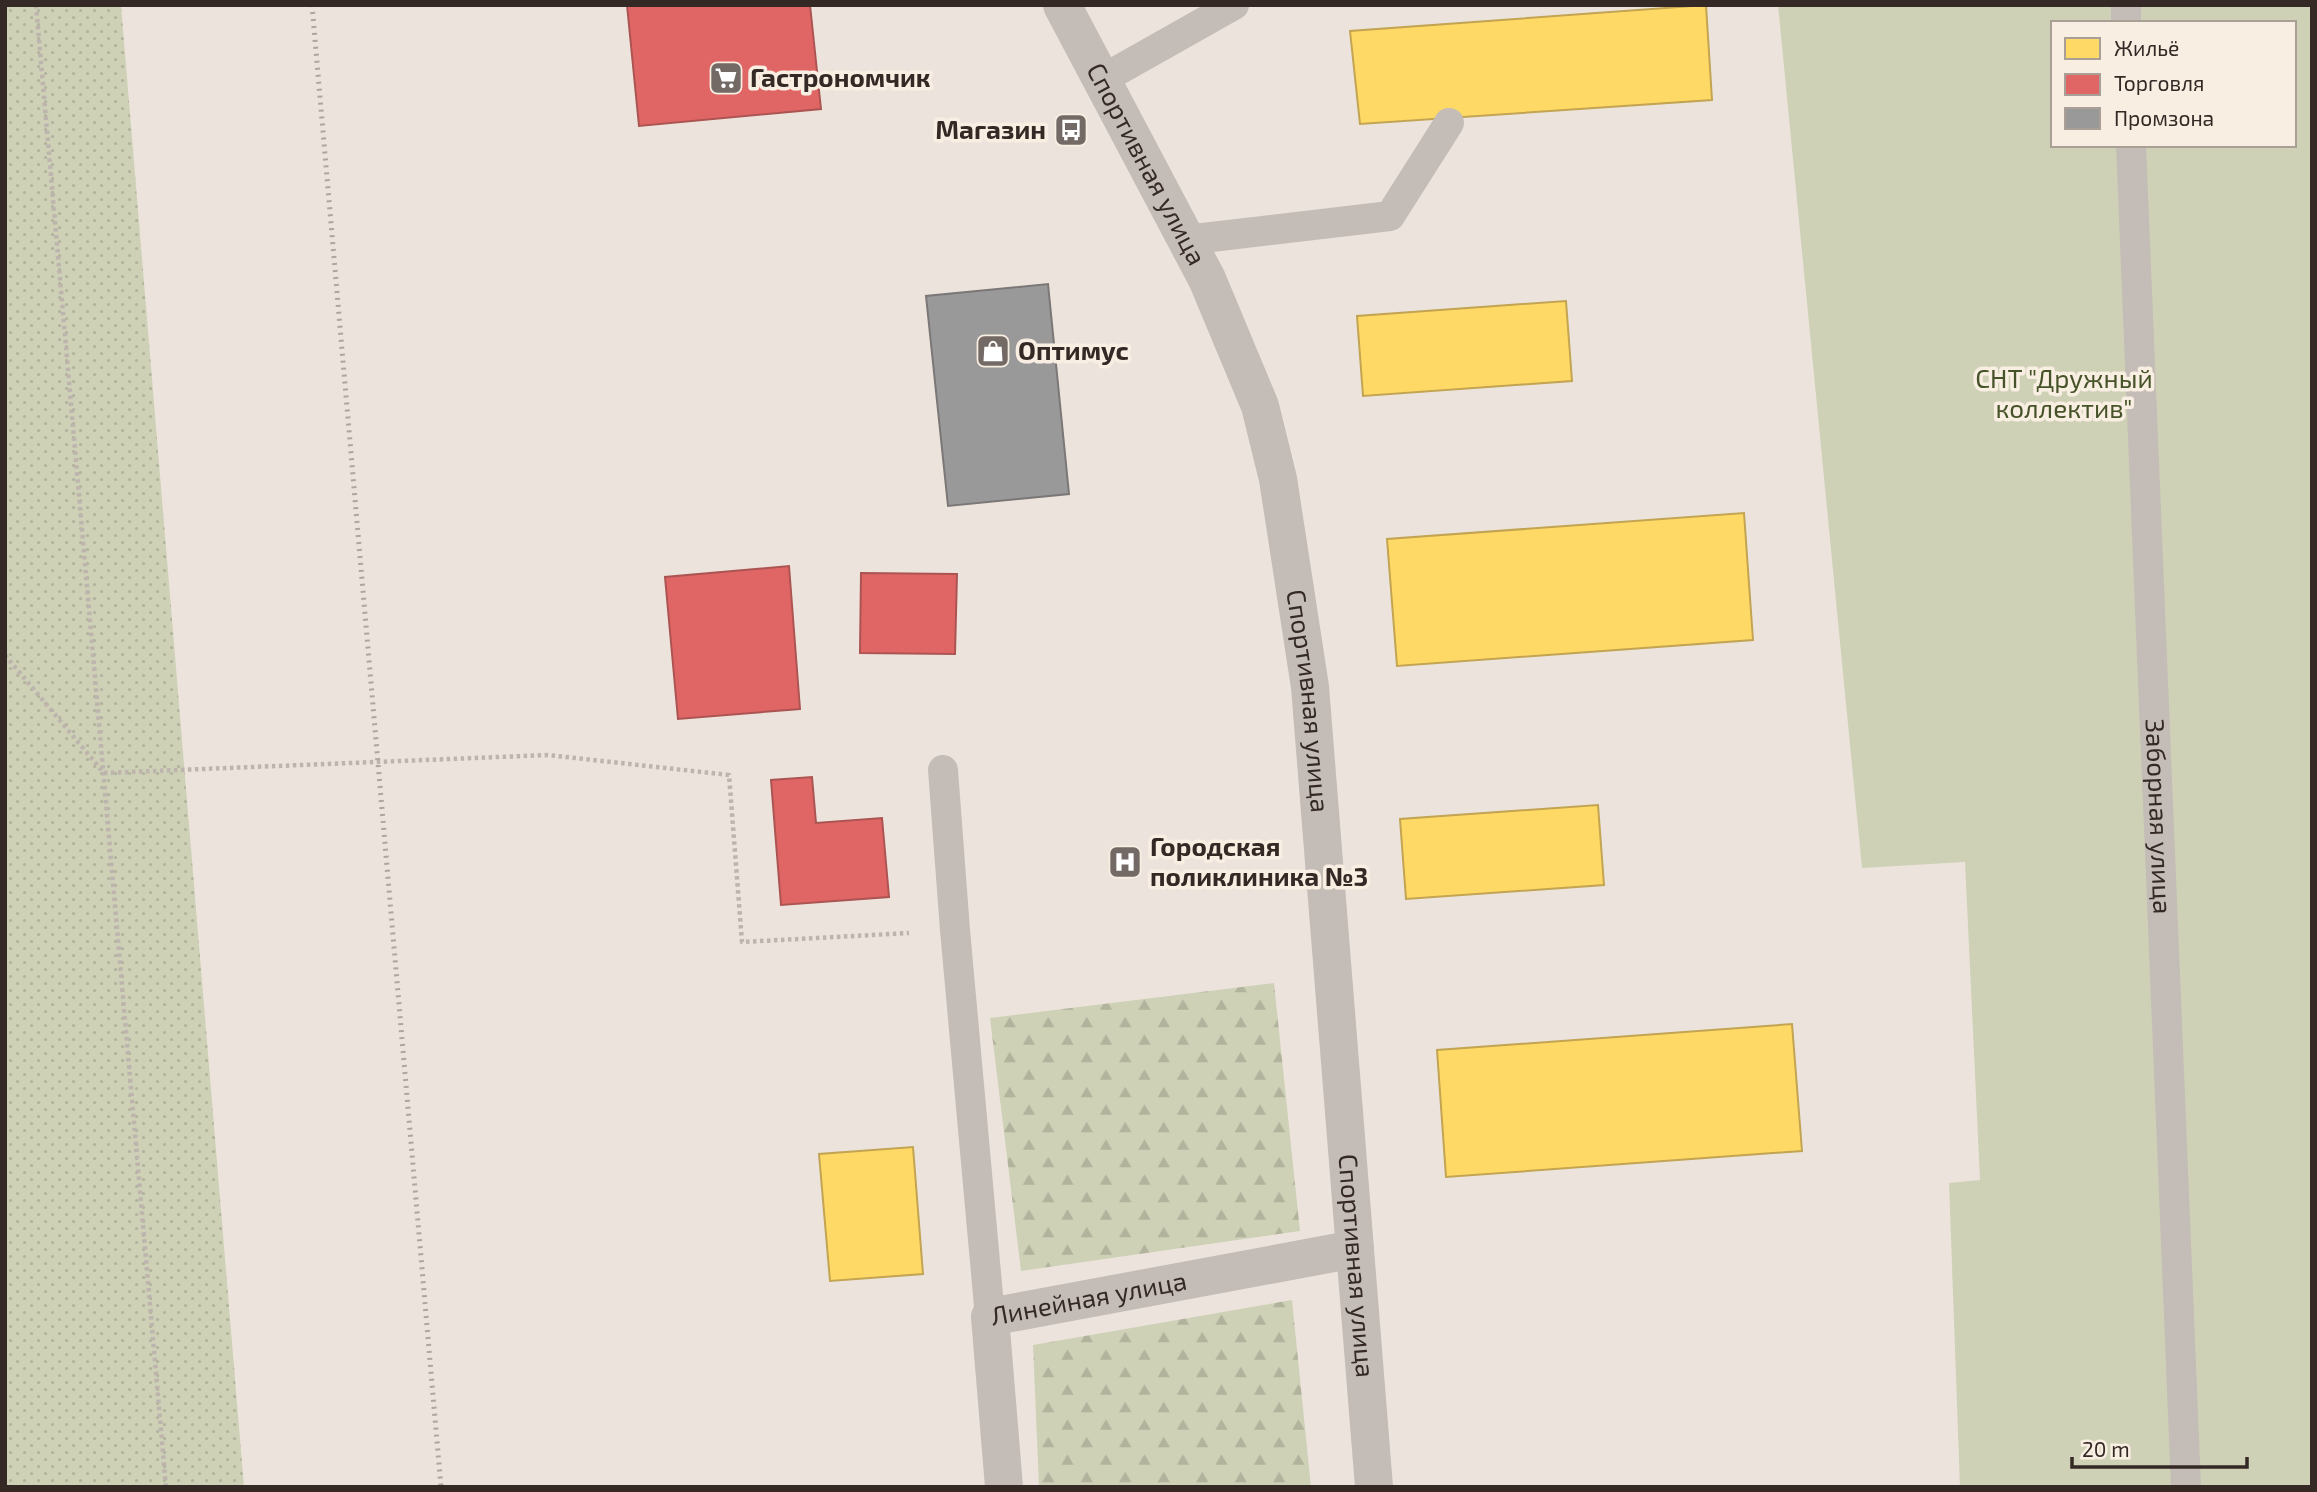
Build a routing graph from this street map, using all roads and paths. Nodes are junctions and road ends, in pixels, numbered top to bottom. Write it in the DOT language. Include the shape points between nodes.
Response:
graph roads {
  1 [pos="36,5"];
  2 [pos="1062,5"];
  3 [pos="1234,5"];
  4 [pos="1101,80"];
  5 [pos="1449,123"];
  6 [pos="2131,147"];
  7 [pos="1186,240"];
  8 [pos="5,655"];
  9 [pos="943,770"];
  10 [pos="104,773"];
  11 [pos="955,930"];
  12 [pos="1355,1250"];
  13 [pos="990,1317"];
  14 [pos="166,1487"];
  15 [pos="1004,1487"];
  16 [pos="1374,1487"];
  17 [pos="2186,1487"];
  1 -- 10 [label="path"];
  2 -- 4 [label="street, Спортивная улица"];
  3 -- 4 [label="lane"];
  4 -- 7 [label="street, Спортивная улица"];
  5 -- 7 [label="lane" via="1390,216"];
  6 -- 17 [label="lane, Заборная улица"];
  7 -- 12 [label="street, Спортивная улица" via="1260,406 1293,563 1310,687"];
  8 -- 10 [label="path"];
  9 -- 11 [label="lane"];
  10 -- 11 [label="path" via="548,755 729,775 742,942"];
  10 -- 14 [label="path"];
  11 -- 13 [label="lane"];
  12 -- 13 [label="street, Линейная улица"];
  12 -- 16 [label="street, Спортивная улица"];
  13 -- 15 [label="street, Линейная улица"];
}
